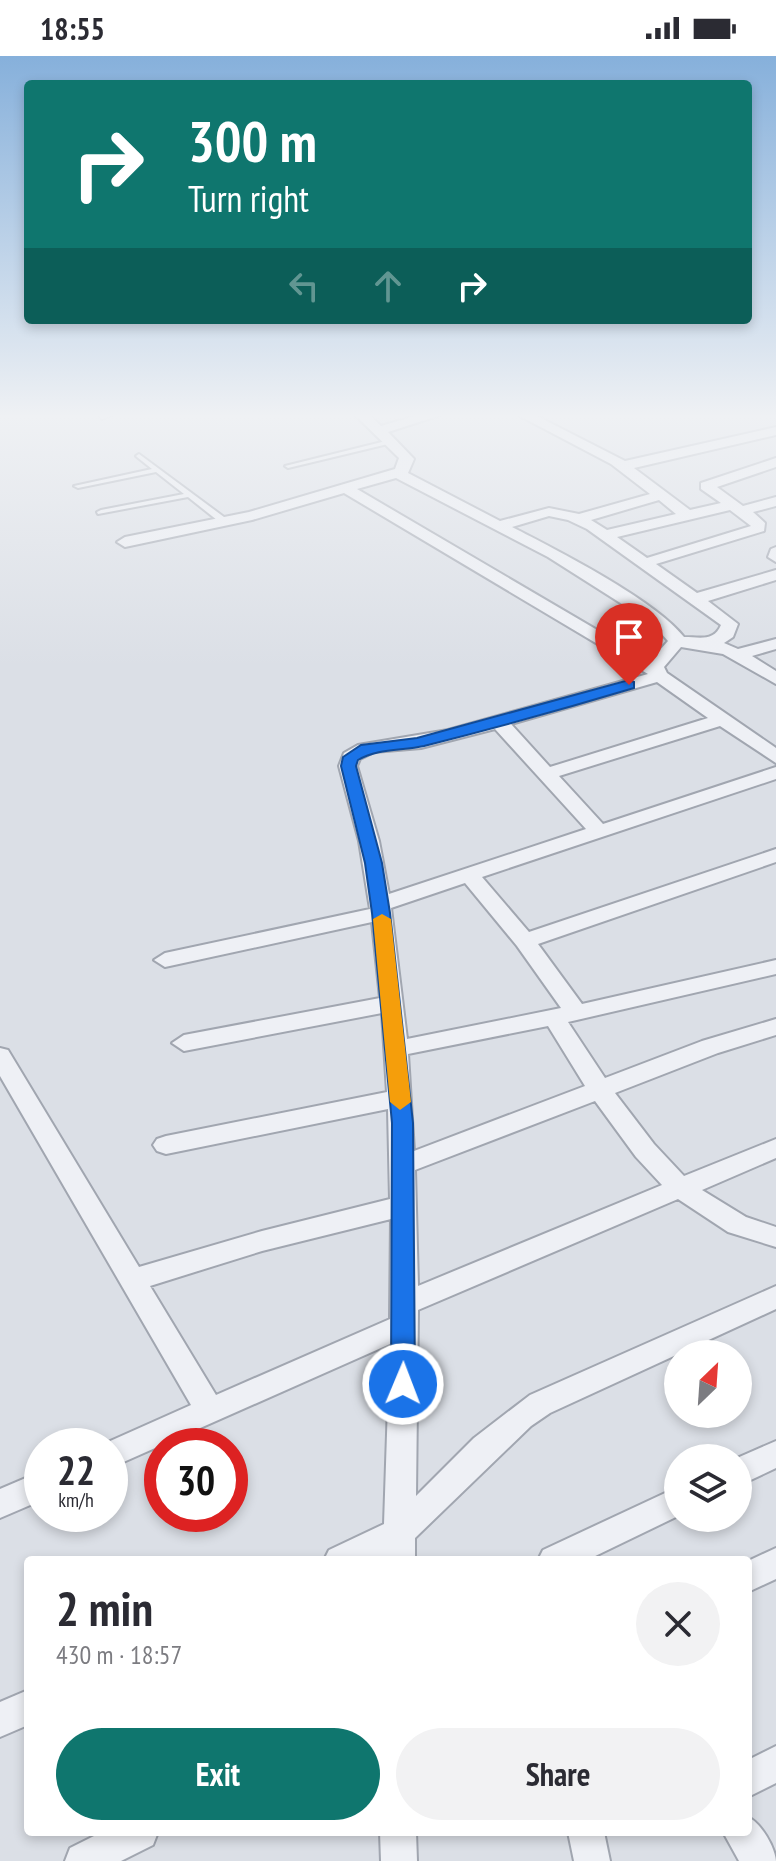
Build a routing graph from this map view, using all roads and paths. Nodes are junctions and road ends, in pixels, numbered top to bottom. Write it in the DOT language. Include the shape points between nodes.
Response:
graph roads {
  1 [pos="178,497"];
  2 [pos="193,497"];
  3 [pos="312,497"];
  4 [pos="361,497"];
  5 [pos="443,497"];
  6 [pos="654,497"];
  7 [pos="665,497"];
  8 [pos="721,497"];
  9 [pos="776,501"];
  10 [pos="736,508"];
  11 [pos="101,512"];
  12 [pos="688,516"];
  13 [pos="578,519"];
  14 [pos="225,522"];
  15 [pos="499,526"];
  16 [pos="604,535"];
  17 [pos="125,542"];
  18 [pos="645,563"];
  19 [pos="776,575"];
  20 [pos="696,599"];
  21 [pos="676,642"];
  22 [pos="712,643"];
  23 [pos="776,644"];
  24 [pos="738,654"];
  25 [pos="657,673"];
  26 [pos="775,677"];
  27 [pos="722,720"];
  28 [pos="499,722"];
  29 [pos="773,752"];
  30 [pos="776,773"];
  31 [pos="547,774"];
  32 [pos="598,830"];
  33 [pos="776,855"];
  34 [pos="468,874"];
  35 [pos="380,909"];
  36 [pos="525,941"];
  37 [pos="165,960"];
  38 [pos="776,967"];
  39 [pos="390,1004"];
  40 [pos="565,1016"];
  41 [pos="776,1027"];
  42 [pos="184,1043"];
  43 [pos="395,1049"];
  44 [pos="0,1056"];
  45 [pos="601,1088"];
  46 [pos="400,1098"];
  47 [pos="166,1145"];
  48 [pos="776,1148"];
  49 [pos="403,1165"];
  50 [pos="683,1187"];
  51 [pos="404,1206"];
  52 [pos="776,1237"];
  53 [pos="133,1280"];
  54 [pos="776,1297"];
  55 [pos="405,1314"];
  56 [pos="210,1411"];
  57 [pos="128,1447"];
  58 [pos="776,1454"];
  59 [pos="752,1465"];
  60 [pos="24,1493"];
  61 [pos="0,1504"];
  62 [pos="664,1508"];
  63 [pos="399,1546"];
  64 [pos="357,1556"];
  65 [pos="562,1556"];
  66 [pos="776,1563"];
  67 [pos="752,1575"];
  68 [pos="24,1709"];
  69 [pos="0,1720"];
  70 [pos="776,1764"];
  71 [pos="752,1777"];
  72 [pos="132,1836"];
  73 [pos="398,1836"];
  74 [pos="587,1836"];
  75 [pos="744,1836"];
  76 [pos="83,1861"];
  77 [pos="399,1861"];
  78 [pos="592,1861"];
  79 [pos="760,1861"];
  1 -- 11 [label="lane"];
  2 -- 14 [label="lane"];
  3 -- 14 [label="street"];
  4 -- 25 [label="street"];
  5 -- 15 [label="street"];
  6 -- 13 [label="street"];
  7 -- 12 [label="street"];
  8 -- 10 [label="street"];
  9 -- 10 [label="street"];
  10 -- 12 [label="street"];
  10 -- 18 [label="street" via="759,528"];
  12 -- 16 [label="street"];
  13 -- 15 [label="street" via="549,512"];
  13 -- 16 [label="street"];
  14 -- 17 [label="street"];
  15 -- 21 [label="street" via="658,620"];
  16 -- 18 [label="street"];
  18 -- 20 [label="street"];
  19 -- 20 [label="street"];
  20 -- 22 [label="street" via="730,624 727,633"];
  21 -- 22 [label="street"];
  21 -- 25 [label="street" via="655,666"];
  22 -- 24 [label="street"];
  23 -- 24 [label="street"];
  24 -- 26 [label="street"];
  25 -- 27 [label="street"];
  25 -- 28 [label="street"];
  27 -- 29 [label="street"];
  27 -- 31 [label="street"];
  28 -- 31 [label="street"];
  28 -- 35 [label="street" via="417,743 366,749 351,757 348,766"];
  30 -- 32 [label="street"];
  31 -- 32 [label="street"];
  32 -- 34 [label="street"];
  33 -- 36 [label="street"];
  34 -- 35 [label="street"];
  34 -- 36 [label="street"];
  35 -- 37 [label="street"];
  35 -- 39 [label="street"];
  36 -- 40 [label="street"];
  38 -- 40 [label="street"];
  39 -- 42 [label="street"];
  39 -- 43 [label="street"];
  40 -- 43 [label="street"];
  40 -- 45 [label="street"];
  41 -- 45 [label="street"];
  43 -- 46 [label="street"];
  44 -- 53 [label="street"];
  45 -- 49 [label="street"];
  45 -- 50 [label="street" via="639,1146"];
  46 -- 47 [label="street"];
  46 -- 49 [label="street"];
  48 -- 50 [label="street"];
  49 -- 51 [label="street"];
  50 -- 52 [label="street" via="716,1213"];
  50 -- 55 [label="street"];
  51 -- 53 [label="street"];
  51 -- 55 [label="street"];
  53 -- 56 [label="street"];
  54 -- 63 [label="street" via="530,1410 482,1448"];
  55 -- 56 [label="street"];
  55 -- 63 [label="street"];
  56 -- 57 [label="street"];
  58 -- 59 [label="street"];
  60 -- 61 [label="street"];
  62 -- 65 [label="street"];
  63 -- 64 [label="street"];
  66 -- 67 [label="street"];
  68 -- 69 [label="street"];
  70 -- 71 [label="street"];
  72 -- 76 [label="street"];
  73 -- 77 [label="street"];
  74 -- 78 [label="street"];
  75 -- 79 [label="street"];
}
